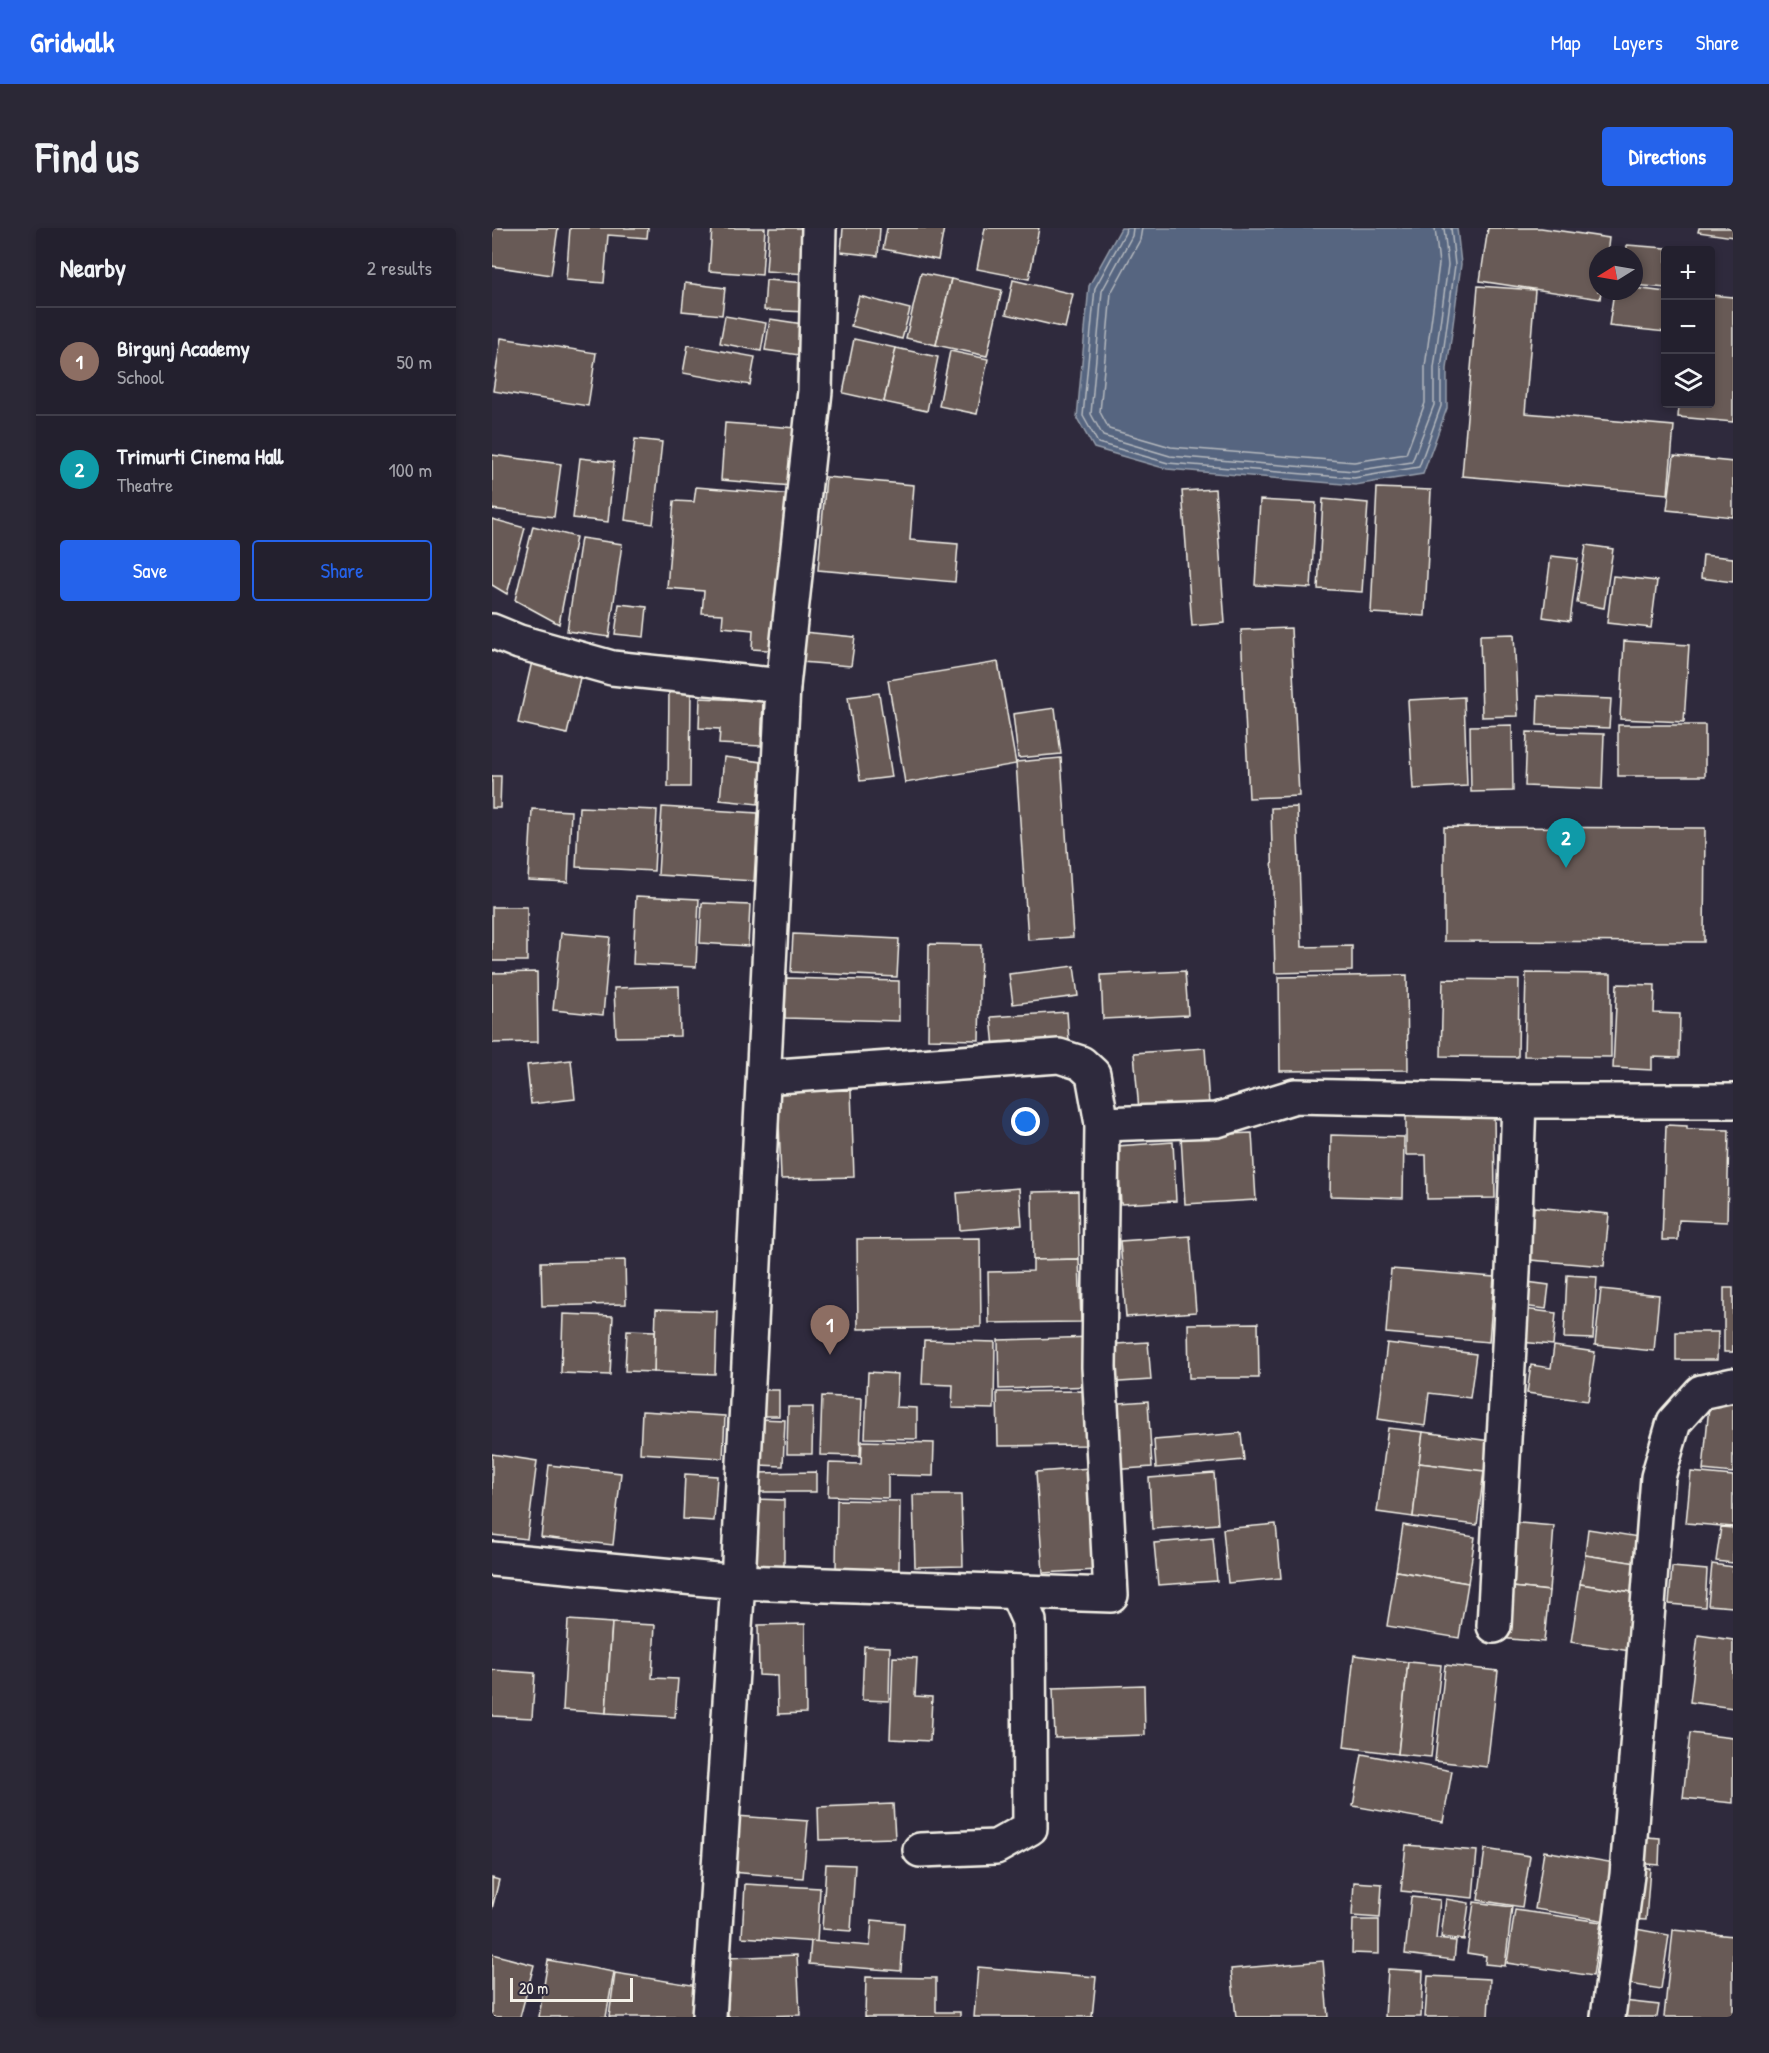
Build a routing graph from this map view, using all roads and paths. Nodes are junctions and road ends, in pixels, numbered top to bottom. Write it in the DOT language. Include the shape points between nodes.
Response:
graph roads {
  1 [pos="819,228"];
  2 [pos="492,631"];
  3 [pos="783,686"];
  4 [pos="764,1077"];
  5 [pos="1519,1101"];
  6 [pos="1733,1101"];
  7 [pos="1102,1124"];
  8 [pos="1733,1385"];
  9 [pos="492,1560"];
  10 [pos="738,1582"];
  11 [pos="1016,1592"];
  12 [pos="1494,1626"];
  13 [pos="920,1850"];
  14 [pos="709,2017"];
  15 [pos="1608,2017"];
  1 -- 3 [label="street" via="815,391"];
  2 -- 3 [label="street" via="612,668"];
  3 -- 4 [label="street"];
  4 -- 7 [label="street" via="1059,1056 1081,1063 1092,1074"];
  4 -- 10 [label="street"];
  5 -- 6 [label="street"];
  5 -- 7 [label="street" via="1295,1096 1217,1120"];
  5 -- 12 [label="street"];
  7 -- 11 [label="street" via="1099,1367 1111,1595"];
  8 -- 15 [label="street" via="1701,1392 1674,1422 1658,1477 1627,1875"];
  9 -- 10 [label="street"];
  10 -- 11 [label="street"];
  10 -- 14 [label="street"];
  11 -- 13 [label="street" via="1029,1621 1030,1828 996,1847"];
}
